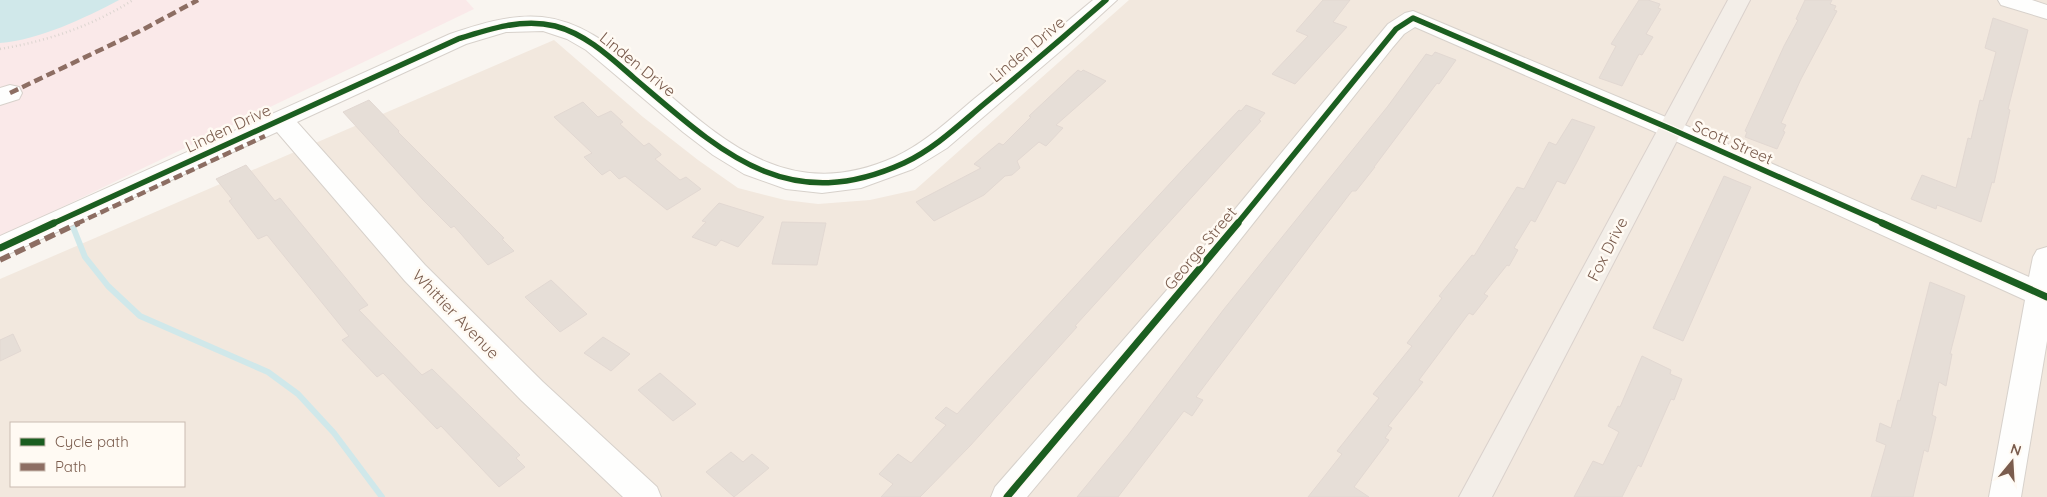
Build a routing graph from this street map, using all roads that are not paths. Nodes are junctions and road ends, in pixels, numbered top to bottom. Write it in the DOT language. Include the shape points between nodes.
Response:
graph roads {
  1 [pos="1106,0"];
  2 [pos="1739,0"];
  3 [pos="2008,0"];
  4 [pos="2047,12"];
  5 [pos="1413,18"];
  6 [pos="280,119"];
  7 [pos="1671,129"];
  8 [pos="0,248"];
  9 [pos="2047,257"];
  10 [pos="2044,295"];
  11 [pos="645,497"];
  12 [pos="1007,497"];
  13 [pos="1475,497"];
  14 [pos="2005,497"];
  1 -- 6 [label="street, Linden Drive" via="933,146 873,176 826,184 800,183 753,169 724,151 582,38 555,26 505,25 458,39"];
  2 -- 7 [label="main road, Fox Drive"];
  3 -- 4 [label="street"];
  5 -- 7 [label="street, Scott Street"];
  5 -- 12 [label="street, George Street" via="1396,29 1203,267"];
  6 -- 8 [label="street, Linden Drive"];
  6 -- 11 [label="street, Whittier Avenue" via="415,273 532,391"];
  7 -- 10 [label="street, Scott Street"];
  7 -- 13 [label="main road, Fox Drive"];
  9 -- 10 [label="street"];
  10 -- 14 [label="street"];
}
